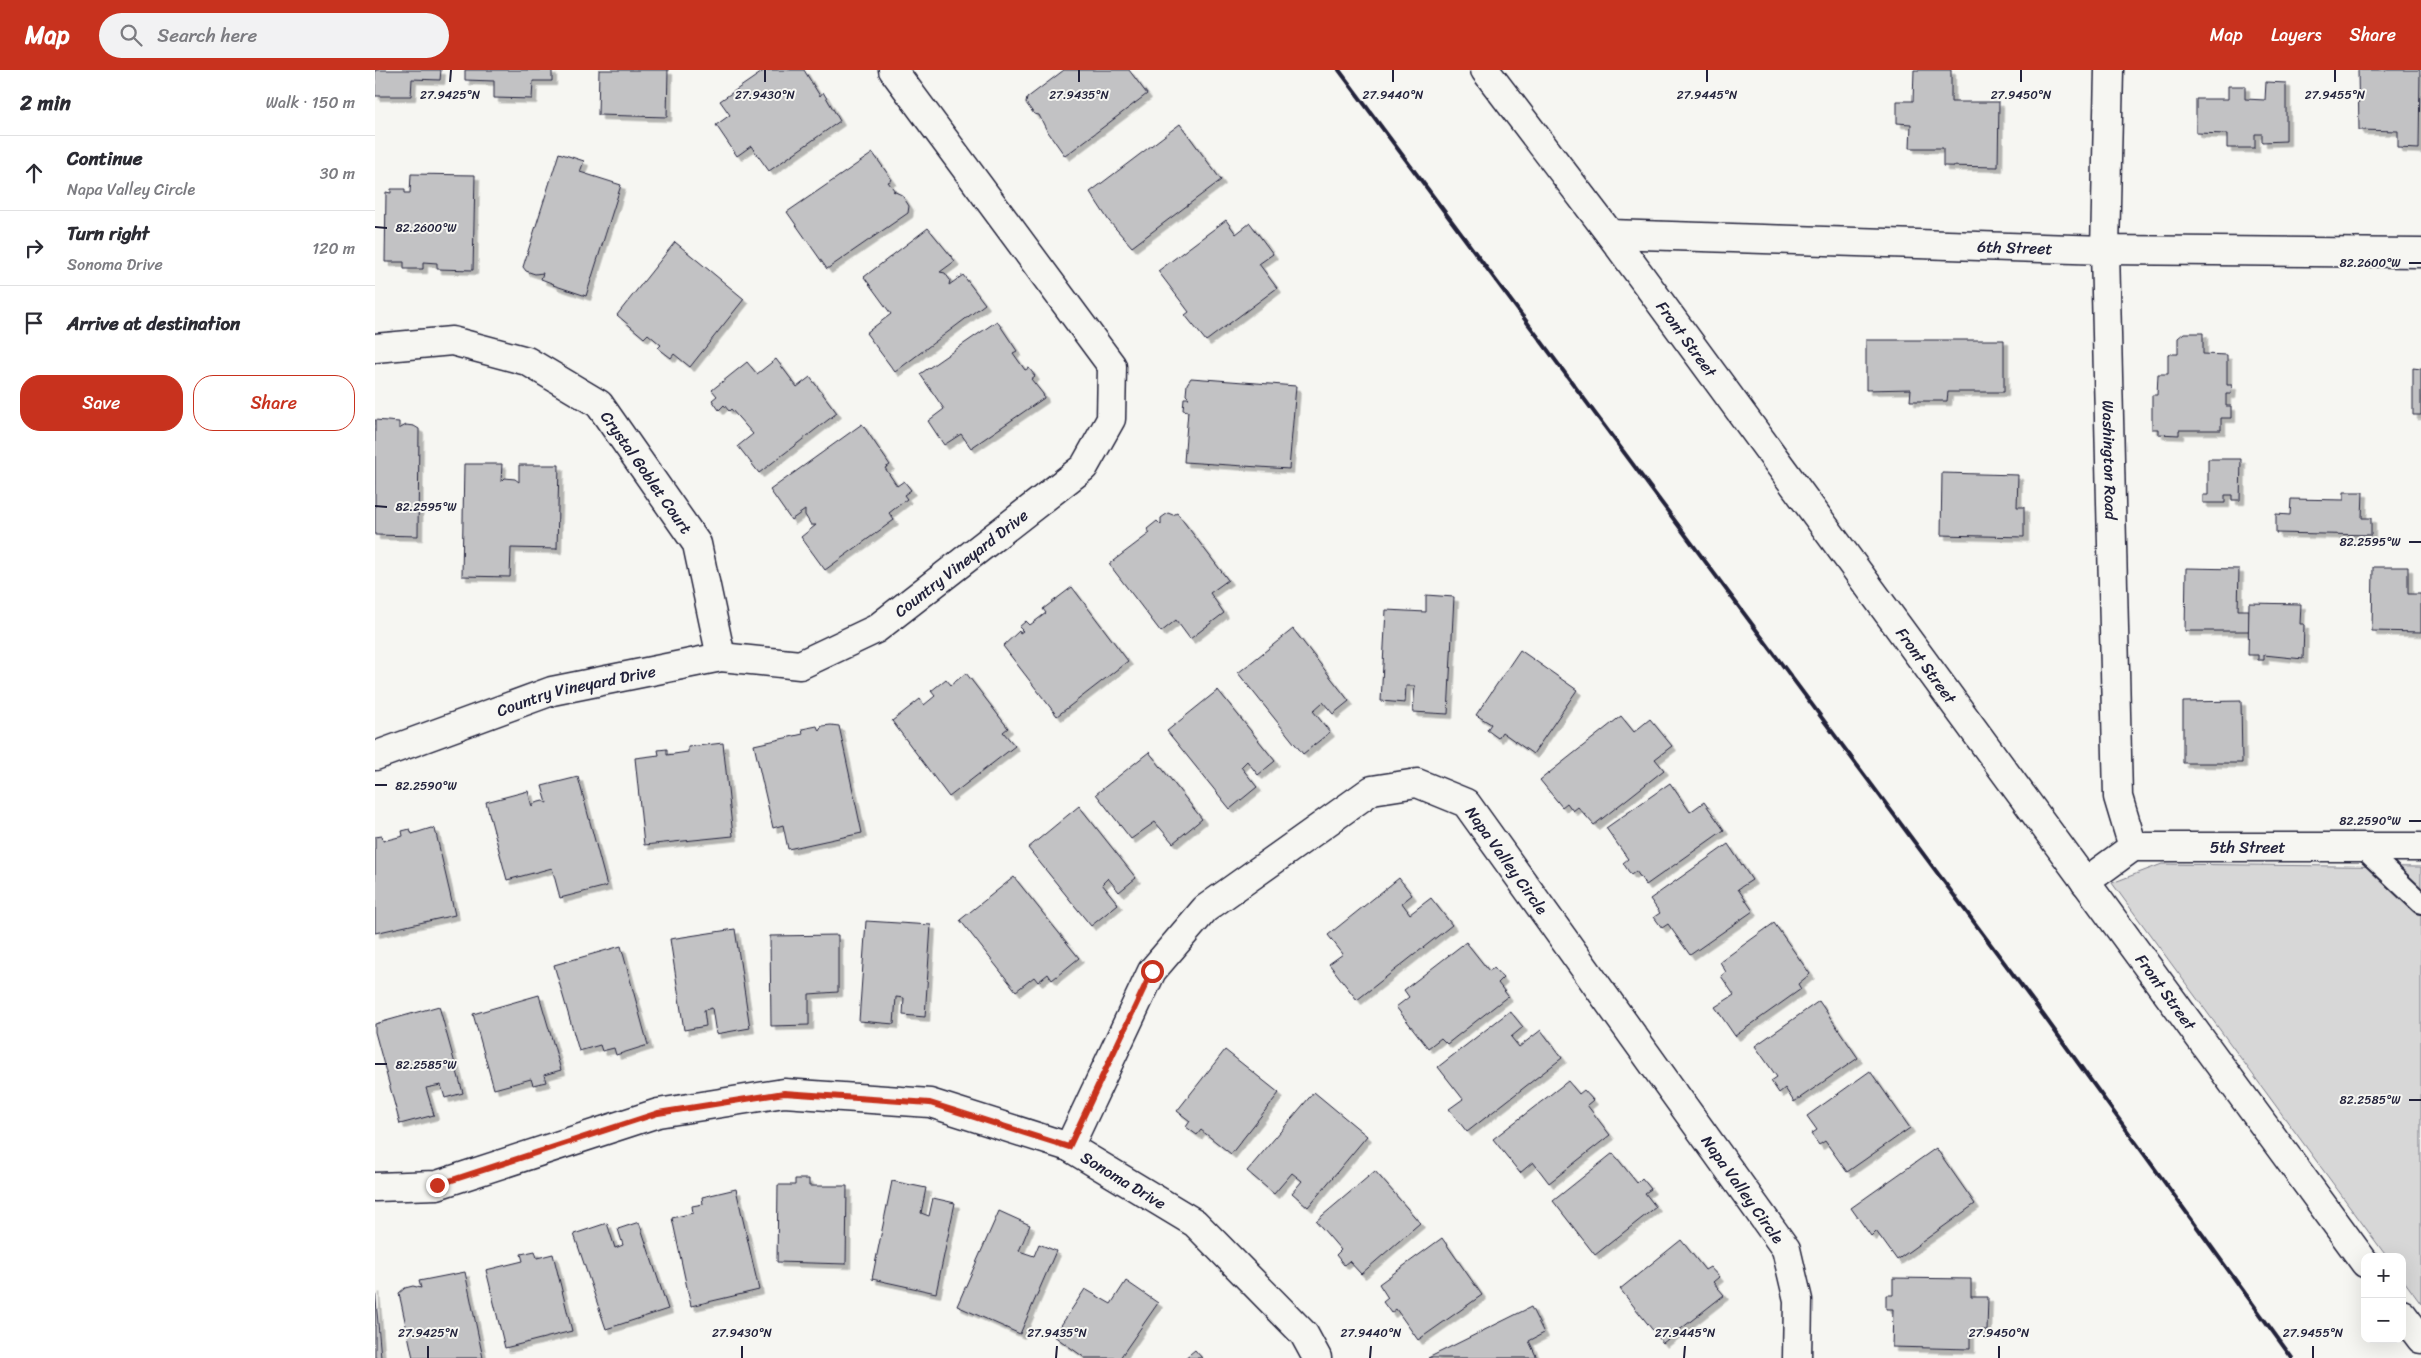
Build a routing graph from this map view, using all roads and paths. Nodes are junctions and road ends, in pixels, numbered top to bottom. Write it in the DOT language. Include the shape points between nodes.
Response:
graph roads {
  1 [pos="893,70"];
  2 [pos="1485,70"];
  3 [pos="2109,70"];
  4 [pos="1610,234"];
  5 [pos="2105,250"];
  6 [pos="2421,253"];
  7 [pos="375,348"];
  8 [pos="721,657"];
  9 [pos="375,756"];
  10 [pos="2133,847"];
  11 [pos="2362,847"];
  12 [pos="2421,847"];
  13 [pos="2085,882"];
  14 [pos="2421,903"];
  15 [pos="1069,1147"];
  16 [pos="375,1187"];
  17 [pos="2361,1258"];
  18 [pos="2406,1319"];
  19 [pos="2421,1339"];
  20 [pos="1317,1358"];
  21 [pos="1797,1358"];
  1 -- 8 [label="street, Country Vineyard Drive" via="1112,366 1111,419 1084,467 876,629 800,665"];
  2 -- 4 [label="street, Front Street"];
  3 -- 5 [label="street, Washington Road"];
  4 -- 5 [label="street, 6th Street"];
  4 -- 13 [label="street, Front Street"];
  5 -- 6 [label="street, 6th Street"];
  5 -- 10 [label="street, Washington Road" via="2118,797"];
  7 -- 8 [label="street, Crystal Goblet Court" via="452,341 527,361 599,404 697,544"];
  8 -- 9 [label="street, Country Vineyard Drive" via="552,691"];
  10 -- 11 [label="street, 5th Street"];
  10 -- 13 [label="street"];
  11 -- 12 [label="street, 5th Street"];
  11 -- 14 [label="lane"];
  13 -- 17 [label="street, Front Street"];
  15 -- 16 [label="street, Sonoma Drive" via="930,1103 784,1093 658,1113 437,1185"];
  15 -- 20 [label="street, Sonoma Drive" via="1195,1223 1304,1334"];
  15 -- 21 [label="street, Napa Valley Circle" via="1152,971 1205,908 1371,790 1417,783 1465,803 1786,1249 1798,1300"];
  18 -- 19 [label="street"];
}
